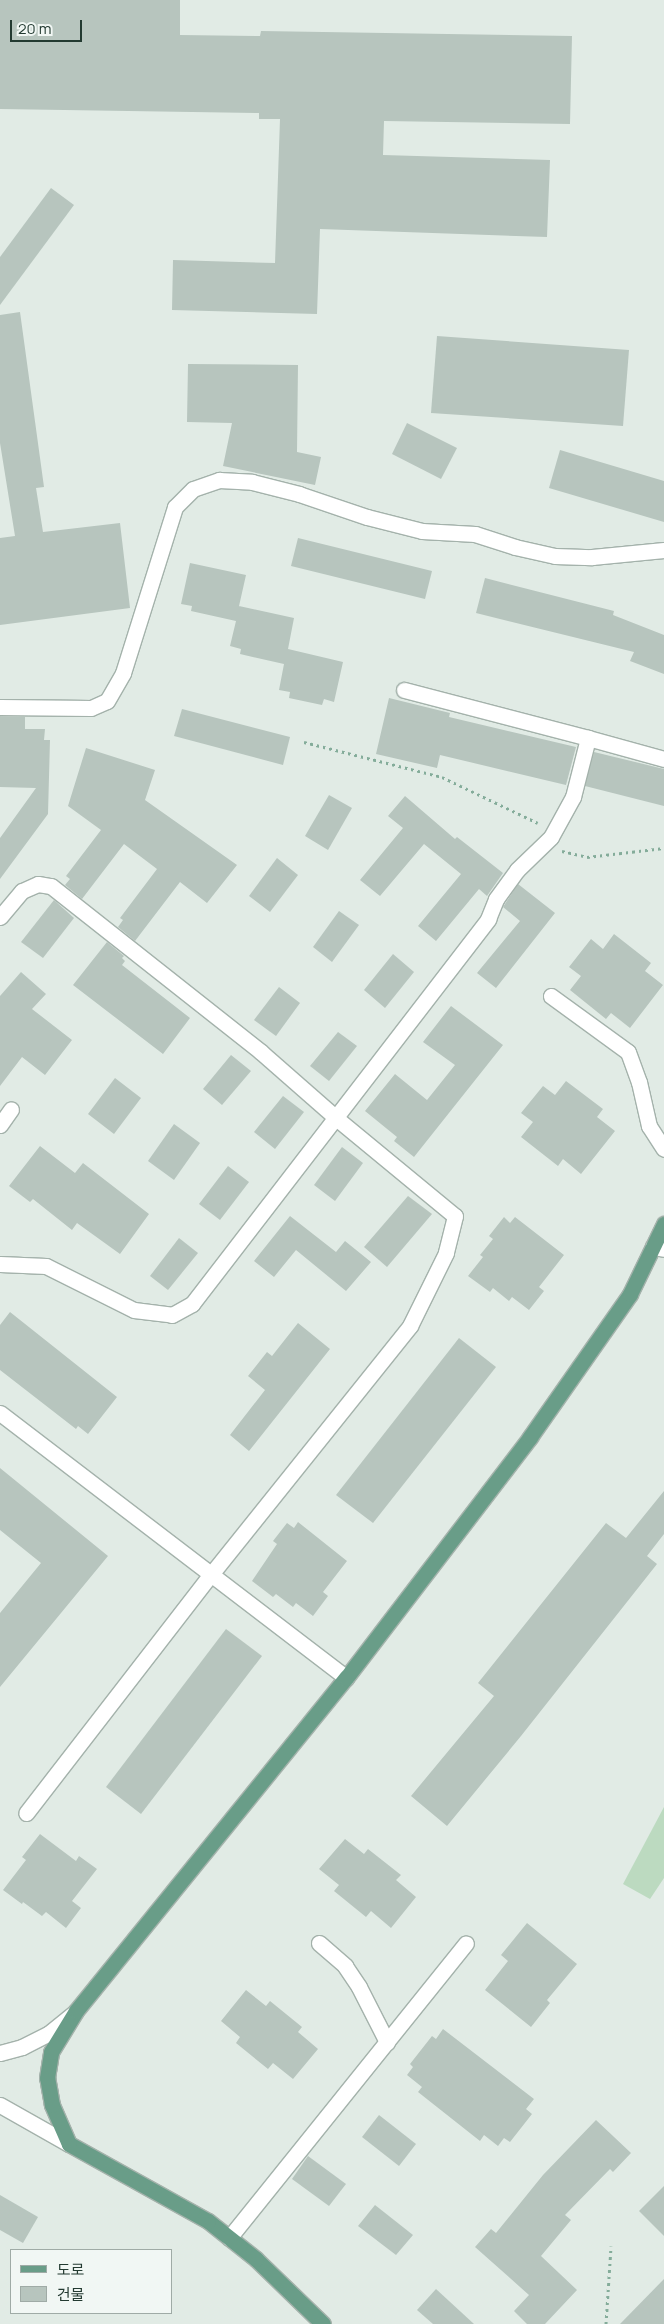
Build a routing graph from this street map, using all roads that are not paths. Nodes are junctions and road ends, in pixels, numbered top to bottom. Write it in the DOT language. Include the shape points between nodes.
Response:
graph roads {
  1 [pos="664,550"];
  2 [pos="404,690"];
  3 [pos="0,707"];
  4 [pos="588,738"];
  5 [pos="664,758"];
  6 [pos="0,917"];
  7 [pos="551,996"];
  8 [pos="11,1110"];
  9 [pos="336,1118"];
  10 [pos="0,1125"];
  11 [pos="664,1149"];
  12 [pos="664,1224"];
  13 [pos="659,1248"];
  14 [pos="0,1264"];
  15 [pos="0,1412"];
  16 [pos="211,1574"];
  17 [pos="346,1678"];
  18 [pos="26,1813"];
  19 [pos="466,1943"];
  20 [pos="319,1944"];
  21 [pos="76,2011"];
  22 [pos="387,2042"];
  23 [pos="0,2053"];
  24 [pos="0,2105"];
  25 [pos="69,2144"];
  26 [pos="230,2238"];
  27 [pos="323,2324"];
  1 -- 3 [label="street" via="592,557 555,556 476,534 422,530 367,517 252,482 220,480 193,489 175,507 123,673 107,701 91,708"];
  2 -- 4 [label="street"];
  4 -- 5 [label="street"];
  4 -- 9 [label="street" via="573,797 551,837 517,870 496,899 488,919"];
  6 -- 9 [label="street" via="22,891 38,884 52,886 261,1052"];
  7 -- 11 [label="street" via="628,1052 650,1126"];
  8 -- 10 [label="street"];
  9 -- 14 [label="street" via="192,1304 172,1315 134,1310 46,1266"];
  9 -- 16 [label="street" via="455,1216 446,1253 410,1326"];
  12 -- 13 [label="main road"];
  13 -- 17 [label="main road" via="530,1437"];
  15 -- 16 [label="street"];
  16 -- 17 [label="street"];
  16 -- 18 [label="street"];
  17 -- 21 [label="main road"];
  19 -- 22 [label="street"];
  20 -- 22 [label="street" via="345,1966"];
  21 -- 23 [label="street" via="48,2034 22,2047"];
  21 -- 25 [label="main road" via="51,2052 47,2078 52,2105"];
  22 -- 26 [label="street"];
  24 -- 25 [label="street"];
  25 -- 26 [label="main road" via="208,2221"];
  26 -- 27 [label="main road"];
}
